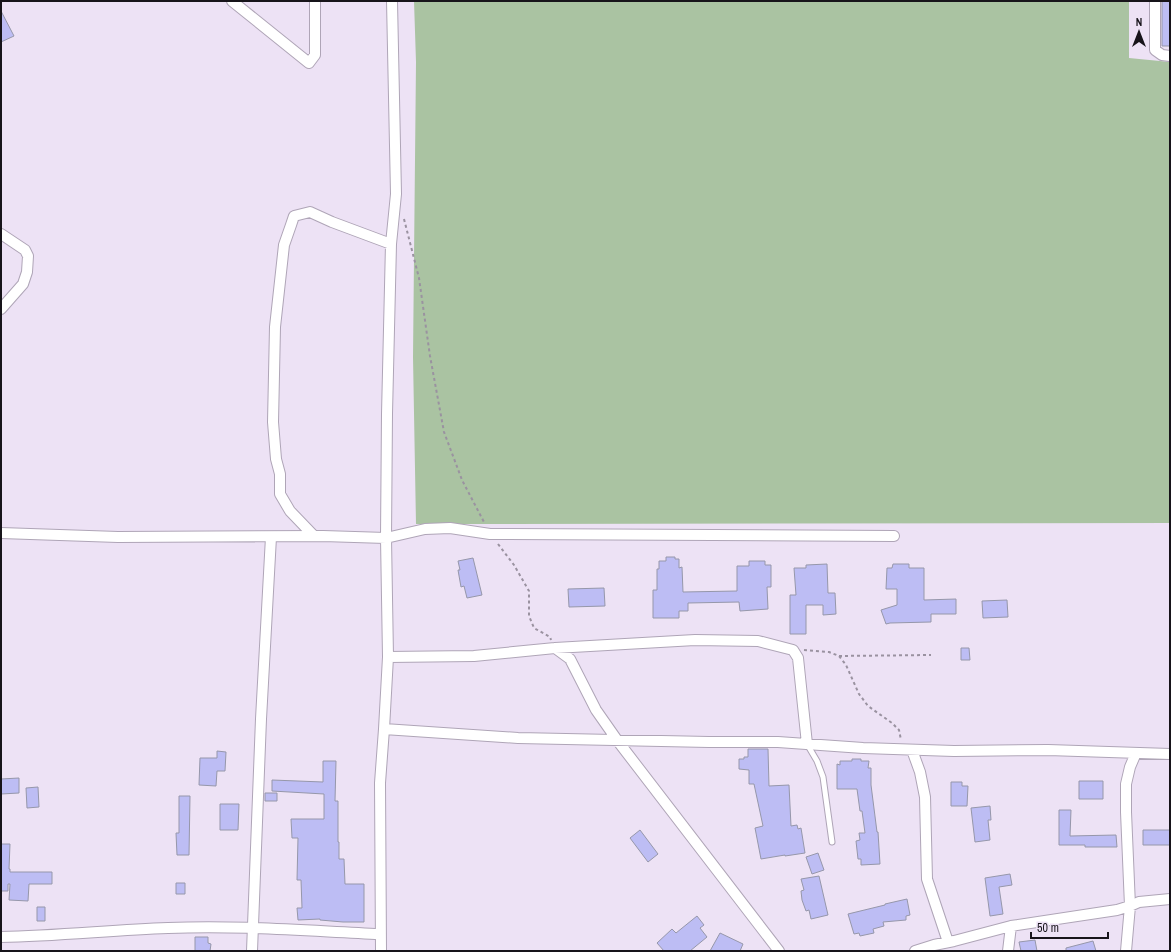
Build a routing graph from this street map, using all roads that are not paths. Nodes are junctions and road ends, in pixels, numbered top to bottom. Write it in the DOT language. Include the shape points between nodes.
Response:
graph roads {
  1 [pos="232,1"];
  2 [pos="316,1"];
  3 [pos="392,1"];
  4 [pos="1154,1"];
  5 [pos="1170,56"];
  6 [pos="1,234"];
  7 [pos="391,244"];
  8 [pos="1,309"];
  9 [pos="1,533"];
  10 [pos="314,536"];
  11 [pos="894,536"];
  12 [pos="271,537"];
  13 [pos="386,538"];
  14 [pos="555,648"];
  15 [pos="388,657"];
  16 [pos="384,729"];
  17 [pos="617,740"];
  18 [pos="807,744"];
  19 [pos="912,750"];
  20 [pos="1136,753"];
  21 [pos="1170,754"];
  22 [pos="832,842"];
  23 [pos="1170,899"];
  24 [pos="1130,906"];
  25 [pos="1011,926"];
  26 [pos="253,928"];
  27 [pos="380,934"];
  28 [pos="1,937"];
  29 [pos="948,942"];
  30 [pos="252,951"];
  31 [pos="381,951"];
  32 [pos="779,951"];
  33 [pos="915,951"];
  34 [pos="1008,951"];
  35 [pos="1126,951"];
  1 -- 2 [label="street" via="309,63 315,55"];
  3 -- 7 [label="street" via="396,194"];
  4 -- 5 [label="street" via="1155,50 1162,55"];
  6 -- 8 [label="street" via="25,250 28,256 23,284"];
  7 -- 10 [label="street" via="310,212 294,216 284,245 275,327 273,422 276,459 280,474 280,494 290,511"];
  7 -- 13 [label="street"];
  9 -- 12 [label="street" via="118,537"];
  10 -- 12 [label="street"];
  10 -- 13 [label="street"];
  11 -- 13 [label="street" via="490,534 450,528 425,529"];
  12 -- 26 [label="street"];
  13 -- 15 [label="street"];
  14 -- 15 [label="street" via="474,656"];
  14 -- 17 [label="street" via="570,659 596,710"];
  14 -- 18 [label="street" via="695,640 758,641 793,650 798,658"];
  15 -- 16 [label="street"];
  16 -- 17 [label="street" via="518,738"];
  16 -- 27 [label="street" via="380,783"];
  17 -- 18 [label="street"];
  17 -- 32 [label="street"];
  18 -- 19 [label="street"];
  18 -- 22 [label="lane" via="823,777"];
  19 -- 20 [label="street"];
  19 -- 29 [label="street" via="925,797 927,879"];
  20 -- 21 [label="street"];
  20 -- 24 [label="street" via="1126,784"];
  23 -- 24 [label="street" via="1140,902"];
  24 -- 25 [label="street" via="1072,918"];
  24 -- 35 [label="street"];
  25 -- 29 [label="street"];
  25 -- 34 [label="street"];
  26 -- 27 [label="street"];
  26 -- 28 [label="street" via="169,928"];
  26 -- 30 [label="street"];
  27 -- 31 [label="street"];
  29 -- 33 [label="street"];
}
